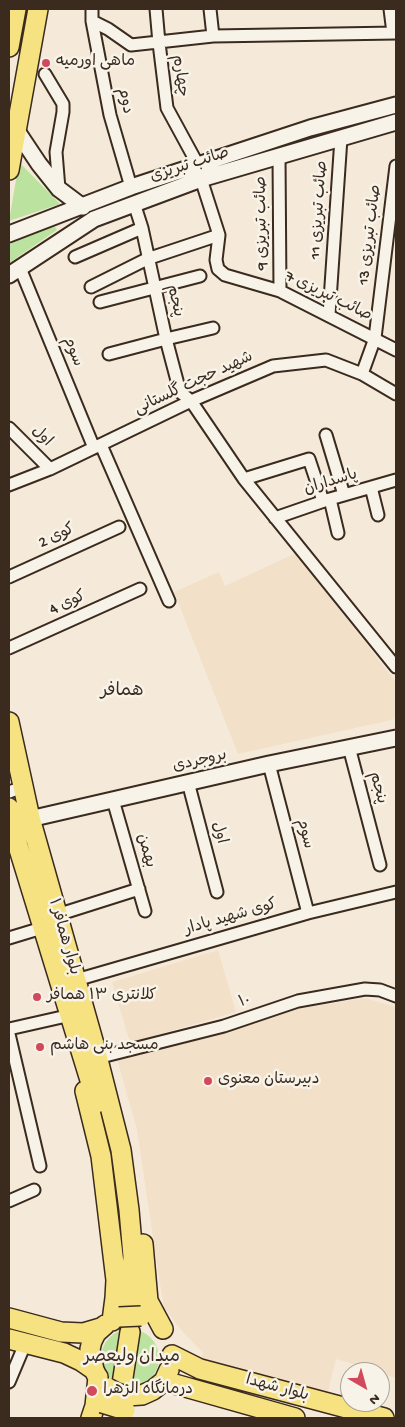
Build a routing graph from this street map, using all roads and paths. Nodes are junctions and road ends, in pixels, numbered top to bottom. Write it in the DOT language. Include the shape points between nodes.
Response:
graph roads {
  1 [pos="16,9"];
  2 [pos="38,9"];
  3 [pos="156,9"];
  4 [pos="210,9"];
  5 [pos="390,9"];
  6 [pos="92,15"];
  7 [pos="395,33"];
  8 [pos="213,36"];
  9 [pos="159,43"];
  10 [pos="9,47"];
  11 [pos="46,74"];
  12 [pos="396,105"];
  13 [pos="396,122"];
  14 [pos="17,131"];
  15 [pos="341,138"];
  16 [pos="279,156"];
  17 [pos="396,166"];
  18 [pos="9,170"];
  19 [pos="200,172"];
  20 [pos="131,188"];
  21 [pos="59,189"];
  22 [pos="134,203"];
  23 [pos="80,208"];
  24 [pos="82,226"];
  25 [pos="142,228"];
  26 [pos="9,234"];
  27 [pos="219,235"];
  28 [pos="75,257"];
  29 [pos="147,259"];
  30 [pos="14,271"];
  31 [pos="200,276"];
  32 [pos="91,287"];
  33 [pos="154,289"];
  34 [pos="280,291"];
  35 [pos="100,302"];
  36 [pos="329,315"];
  37 [pos="213,328"];
  38 [pos="375,338"];
  39 [pos="166,339"];
  40 [pos="396,350"];
  41 [pos="110,354"];
  42 [pos="362,374"];
  43 [pos="396,394"];
  44 [pos="190,401"];
  45 [pos="9,428"];
  46 [pos="326,436"];
  47 [pos="98,447"];
  48 [pos="50,469"];
  49 [pos="244,479"];
  50 [pos="396,480"];
  51 [pos="9,485"];
  52 [pos="371,487"];
  53 [pos="344,495"];
  54 [pos="327,500"];
  55 [pos="378,515"];
  56 [pos="275,518"];
  57 [pos="118,527"];
  58 [pos="338,532"];
  59 [pos="9,578"];
  60 [pos="140,589"];
  61 [pos="169,601"];
  62 [pos="9,648"];
  63 [pos="396,667"];
  64 [pos="9,722"];
  65 [pos="396,738"];
  66 [pos="349,747"];
  67 [pos="268,764"];
  68 [pos="188,782"];
  69 [pos="16,790"];
  70 [pos="113,800"];
  71 [pos="17,817"];
  72 [pos="13,847"];
  73 [pos="380,866"];
  74 [pos="138,888"];
  75 [pos="217,892"];
  76 [pos="396,892"];
  77 [pos="145,911"];
  78 [pos="308,913"];
  79 [pos="57,915"];
  80 [pos="42,928"];
  81 [pos="9,938"];
  82 [pos="76,980"];
  83 [pos="396,996"];
  84 [pos="70,1015"];
  85 [pos="9,1029"];
  86 [pos="9,1034"];
  87 [pos="93,1049"];
  88 [pos="40,1166"];
  89 [pos="34,1190"];
  90 [pos="9,1201"];
  91 [pos="126,1313"];
  92 [pos="9,1318"];
  93 [pos="17,1342"];
  94 [pos="172,1355"];
  95 [pos="9,1382"];
  96 [pos="158,1385"];
  97 [pos="111,1401"];
  98 [pos="295,1418"];
  99 [pos="384,1418"];
  1 -- 10 [label="main road"];
  2 -- 14 [label="main road"];
  3 -- 9 [label="street, چهارم"];
  4 -- 8 [label="street"];
  5 -- 7 [label="street"];
  6 -- 9 [label="street" via="131,45"];
  6 -- 20 [label="street, دوم" via="110,115"];
  7 -- 8 [label="street"];
  8 -- 9 [label="street"];
  9 -- 19 [label="street, چهارم" via="167,108"];
  11 -- 21 [label="street" via="63,104 56,152"];
  12 -- 19 [label="street, صائب تبریزی" via="310,128"];
  13 -- 15 [label="street, صائب تبریزی"];
  14 -- 18 [label="main road"];
  14 -- 21 [label="street"];
  15 -- 16 [label="street, صائب تبریزی"];
  15 -- 36 [label="street, صائب تبریزی 11"];
  16 -- 19 [label="street, صائب تبریزی"];
  16 -- 34 [label="street, صائب تبریزی 9"];
  17 -- 38 [label="street, صائب تبریزی 13"];
  19 -- 20 [label="street, صائب تبریزی"];
  19 -- 22 [label="street, صائب تبریزی"];
  19 -- 27 [label="street, صائب تبریزی 7"];
  20 -- 23 [label="street, صائب تبریزی"];
  21 -- 23 [label="street"];
  22 -- 24 [label="street, صائب تبریزی"];
  22 -- 25 [label="street, پنجم"];
  23 -- 24 [label="street" via="75,219"];
  23 -- 26 [label="street, صائب تبریزی"];
  24 -- 30 [label="street, صائب تبریزی"];
  25 -- 28 [label="street"];
  25 -- 29 [label="street, پنجم"];
  27 -- 29 [label="street"];
  27 -- 34 [label="street, صائب تبریزی 7" via="218,269 225,275"];
  29 -- 32 [label="street"];
  29 -- 33 [label="street, پنجم"];
  30 -- 47 [label="street, سوم"];
  31 -- 33 [label="street"];
  33 -- 35 [label="street"];
  33 -- 39 [label="street, پنجم"];
  34 -- 36 [label="street, صائب تبریزی 7"];
  36 -- 38 [label="street, صائب تبریزی 7"];
  37 -- 39 [label="street"];
  38 -- 40 [label="street, صائب تبریزی 7"];
  38 -- 42 [label="street"];
  39 -- 41 [label="street"];
  39 -- 44 [label="street, پنجم" via="180,392"];
  42 -- 43 [label="street, شهید حجت گلستانی"];
  42 -- 44 [label="street, شهید حجت گلستانی" via="326,360 272,366"];
  44 -- 47 [label="street, شهید حجت گلستانی"];
  44 -- 49 [label="street, پنجم"];
  45 -- 48 [label="street, اول"];
  46 -- 53 [label="street"];
  47 -- 48 [label="street, شهید حجت گلستانی"];
  47 -- 61 [label="street, سوم"];
  48 -- 51 [label="street, شهید حجت گلستانی"];
  49 -- 54 [label="street" via="309,459"];
  49 -- 56 [label="street, پنجم"];
  50 -- 52 [label="street, پاسداران"];
  52 -- 53 [label="street, پاسداران"];
  52 -- 55 [label="street"];
  53 -- 54 [label="street, پاسداران"];
  54 -- 56 [label="street, پاسداران"];
  54 -- 58 [label="street"];
  56 -- 63 [label="street, پنجم"];
  57 -- 59 [label="street, کوی 2"];
  60 -- 62 [label="street, کوی 4"];
  64 -- 69 [label="main road, بلوار همافر ۱"];
  65 -- 66 [label="street, بروجردی"];
  66 -- 67 [label="street, بروجردی"];
  66 -- 73 [label="street, پنجم"];
  67 -- 68 [label="street, بروجردی"];
  67 -- 78 [label="street, سوم"];
  68 -- 70 [label="street, بروجردی"];
  68 -- 75 [label="street, اول"];
  69 -- 71 [label="main road, بلوار همافر ۱"];
  70 -- 71 [label="street, بروجردی"];
  70 -- 74 [label="street, بهمن"];
  71 -- 72 [label="main road, بلوار همافر ۱"];
  71 -- 79 [label="main road, بلوار همافر ۱"];
  72 -- 80 [label="main road, بلوار همافر ۱"];
  74 -- 77 [label="street, بهمن"];
  74 -- 79 [label="street"];
  76 -- 78 [label="street, کوی شهید پادار"];
  78 -- 82 [label="street, کوی شهید پادار"];
  79 -- 82 [label="main road, بلوار همافر ۱"];
  80 -- 81 [label="street"];
  80 -- 84 [label="main road, بلوار همافر ۱"];
  82 -- 87 [label="main road, بلوار همافر ۱"];
  83 -- 87 [label="street, ۱۰" via="365,989 298,1001 224,1026"];
  84 -- 85 [label="street"];
  84 -- 87 [label="main road, بلوار همافر ۱"];
  86 -- 88 [label="street"];
  87 -- 91 [label="main road, بلوار همافر ۱" via="121,1210"];
  87 -- 91 [label="main road" via="130,1150 140,1210"];
  89 -- 90 [label="street"];
  91 -- 92 [label="main road" via="83,1333 61,1332"];
  91 -- 94 [label="main road" via="152,1321 163,1329 170,1341"];
  91 -- 97 [label="main road, بلوار همافر ۱"];
  91 -- 97 [label="main road" via="96,1333 90,1350"];
  93 -- 95 [label="street"];
  93 -- 97 [label="main road" via="64,1353 82,1361"];
  94 -- 96 [label="main road" via="170,1368"];
  94 -- 99 [label="main road, بلوار شهدا" via="200,1369"];
  96 -- 97 [label="main road" via="142,1395"];
  96 -- 98 [label="main road, بلوار شهدا"];
}
